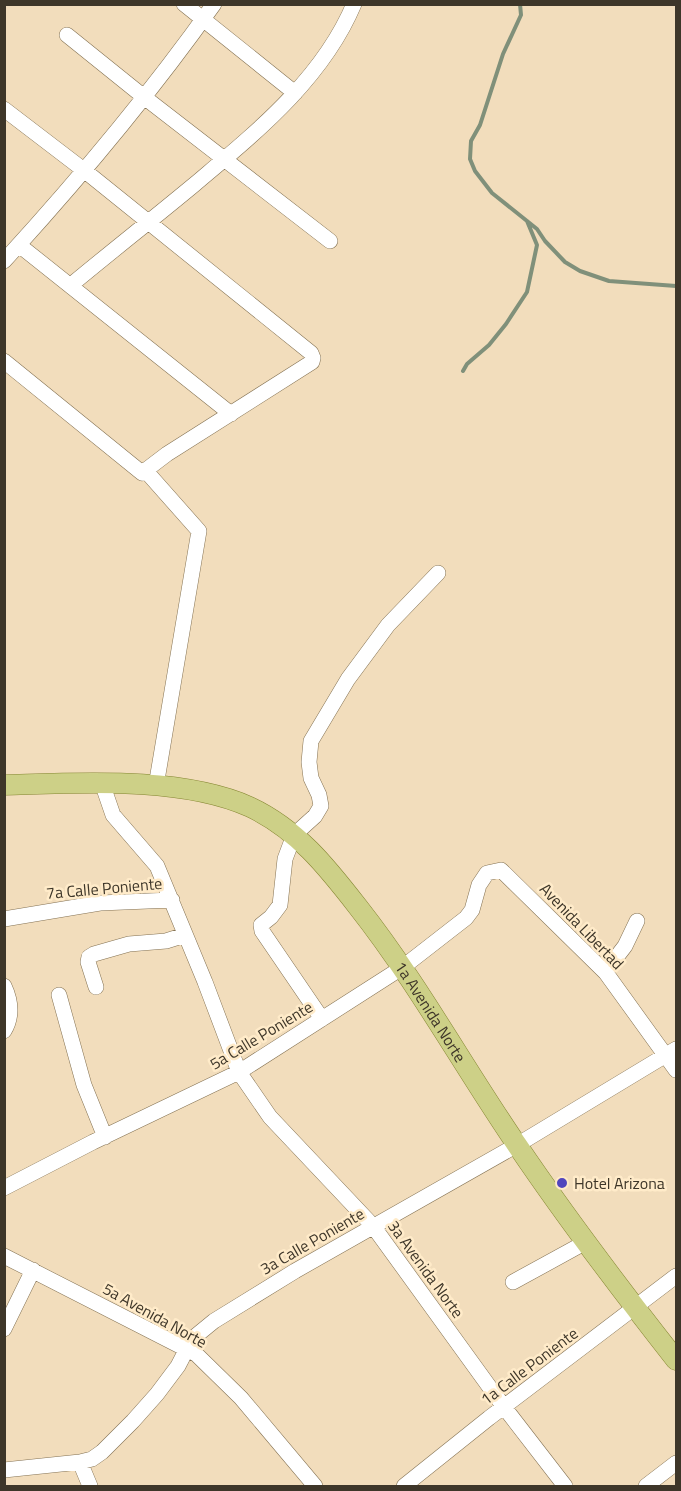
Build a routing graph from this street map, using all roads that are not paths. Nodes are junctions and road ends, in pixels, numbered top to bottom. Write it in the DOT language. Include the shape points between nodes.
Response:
graph roads {
  1 [pos="184,4"];
  2 [pos="214,4"];
  3 [pos="354,4"];
  4 [pos="202,21"];
  5 [pos="67,35"];
  6 [pos="295,93"];
  7 [pos="144,97"];
  8 [pos="4,109"];
  9 [pos="224,159"];
  10 [pos="85,171"];
  11 [pos="148,222"];
  12 [pos="330,242"];
  13 [pos="19,245"];
  14 [pos="4,261"];
  15 [pos="71,285"];
  16 [pos="4,361"];
  17 [pos="231,414"];
  18 [pos="145,470"];
  19 [pos="438,573"];
  20 [pos="102,783"];
  21 [pos="4,785"];
  22 [pos="156,786"];
  23 [pos="294,835"];
  24 [pos="501,870"];
  25 [pos="172,900"];
  26 [pos="4,919"];
  27 [pos="637,921"];
  28 [pos="185,935"];
  29 [pos="403,967"];
  30 [pos="605,972"];
  31 [pos="4,986"];
  32 [pos="96,987"];
  33 [pos="59,995"];
  34 [pos="321,1019"];
  35 [pos="4,1031"];
  36 [pos="671,1052"];
  37 [pos="676,1070"];
  38 [pos="239,1072"];
  39 [pos="105,1137"];
  40 [pos="517,1145"];
  41 [pos="4,1188"];
  42 [pos="373,1226"];
  43 [pos="586,1242"];
  44 [pos="4,1256"];
  45 [pos="33,1270"];
  46 [pos="676,1276"];
  47 [pos="513,1282"];
  48 [pos="635,1308"];
  49 [pos="4,1329"];
  50 [pos="186,1349"];
  51 [pos="676,1360"];
  52 [pos="504,1407"];
  53 [pos="80,1462"];
  54 [pos="676,1463"];
  55 [pos="4,1470"];
  56 [pos="90,1486"];
  57 [pos="315,1486"];
  58 [pos="404,1486"];
  59 [pos="565,1486"];
  60 [pos="646,1486"];
  1 -- 4 [label="street"];
  2 -- 4 [label="street"];
  3 -- 6 [label="street" via="325,54"];
  4 -- 6 [label="street"];
  4 -- 7 [label="street"];
  5 -- 7 [label="street"];
  6 -- 9 [label="street"];
  7 -- 9 [label="street"];
  7 -- 10 [label="street"];
  8 -- 10 [label="street"];
  9 -- 11 [label="street"];
  9 -- 12 [label="street"];
  10 -- 11 [label="street"];
  10 -- 13 [label="street"];
  11 -- 15 [label="street"];
  11 -- 17 [label="street" via="312,355 312,362"];
  13 -- 14 [label="street"];
  13 -- 15 [label="street"];
  15 -- 17 [label="street"];
  16 -- 18 [label="street" via="141,473"];
  17 -- 18 [label="street"];
  18 -- 22 [label="street" via="199,531"];
  19 -- 23 [label="street" via="388,626 348,680 311,741 311,778 321,806"];
  20 -- 21 [label="main road, 1a Avenida Norte"];
  20 -- 22 [label="main road, 1a Avenida Norte"];
  20 -- 25 [label="street" via="113,815 157,866"];
  22 -- 23 [label="main road, 1a Avenida Norte" via="203,793 248,806"];
  23 -- 29 [label="main road, 1a Avenida Norte" via="319,858"];
  23 -- 34 [label="street" via="285,859 280,905 261,924 262,931"];
  24 -- 29 [label="street, 5a Calle Poniente" via="487,873 466,918"];
  24 -- 30 [label="street, Avenida Libertad"];
  25 -- 26 [label="street, 7a Calle Poniente" via="100,903"];
  25 -- 28 [label="street, 3a Avenida Norte"];
  27 -- 30 [label="street" via="625,946"];
  28 -- 32 [label="street" via="94,954 88,962"];
  28 -- 38 [label="street, 3a Avenida Norte"];
  29 -- 34 [label="street, 5a Calle Poniente"];
  29 -- 40 [label="main road, 1a Avenida Norte"];
  30 -- 36 [label="street, Avenida Libertad"];
  31 -- 35 [label="street" via="11,1011"];
  33 -- 39 [label="street" via="84,1085"];
  34 -- 38 [label="street, 5a Calle Poniente"];
  36 -- 37 [label="street, Avenida Libertad"];
  36 -- 40 [label="street, 3a Calle Poniente"];
  38 -- 39 [label="street, 5a Calle Poniente"];
  38 -- 42 [label="street, 3a Avenida Norte" via="270,1117"];
  39 -- 41 [label="street, 5a Calle Poniente"];
  40 -- 42 [label="street, 3a Calle Poniente"];
  40 -- 43 [label="main road, 1a Avenida Norte"];
  42 -- 50 [label="street, 3a Calle Poniente" via="214,1321"];
  42 -- 52 [label="street, 3a Avenida Norte"];
  43 -- 47 [label="street"];
  43 -- 48 [label="main road, 1a Avenida Norte"];
  44 -- 45 [label="street, 5a Avenida Norte"];
  45 -- 49 [label="street"];
  45 -- 50 [label="street, 5a Avenida Norte"];
  46 -- 48 [label="street, 1a Calle Poniente"];
  48 -- 51 [label="main road, 1a Avenida Norte"];
  48 -- 52 [label="street, 1a Calle Poniente"];
  50 -- 53 [label="street, 3a Calle Poniente" via="178,1366 133,1421 102,1452"];
  50 -- 57 [label="street, 5a Avenida Norte" via="241,1398"];
  52 -- 58 [label="street, 1a Calle Poniente"];
  52 -- 59 [label="street, 3a Avenida Norte"];
  53 -- 55 [label="street, 3a Calle Poniente"];
  53 -- 56 [label="street"];
  54 -- 60 [label="street"];
}
